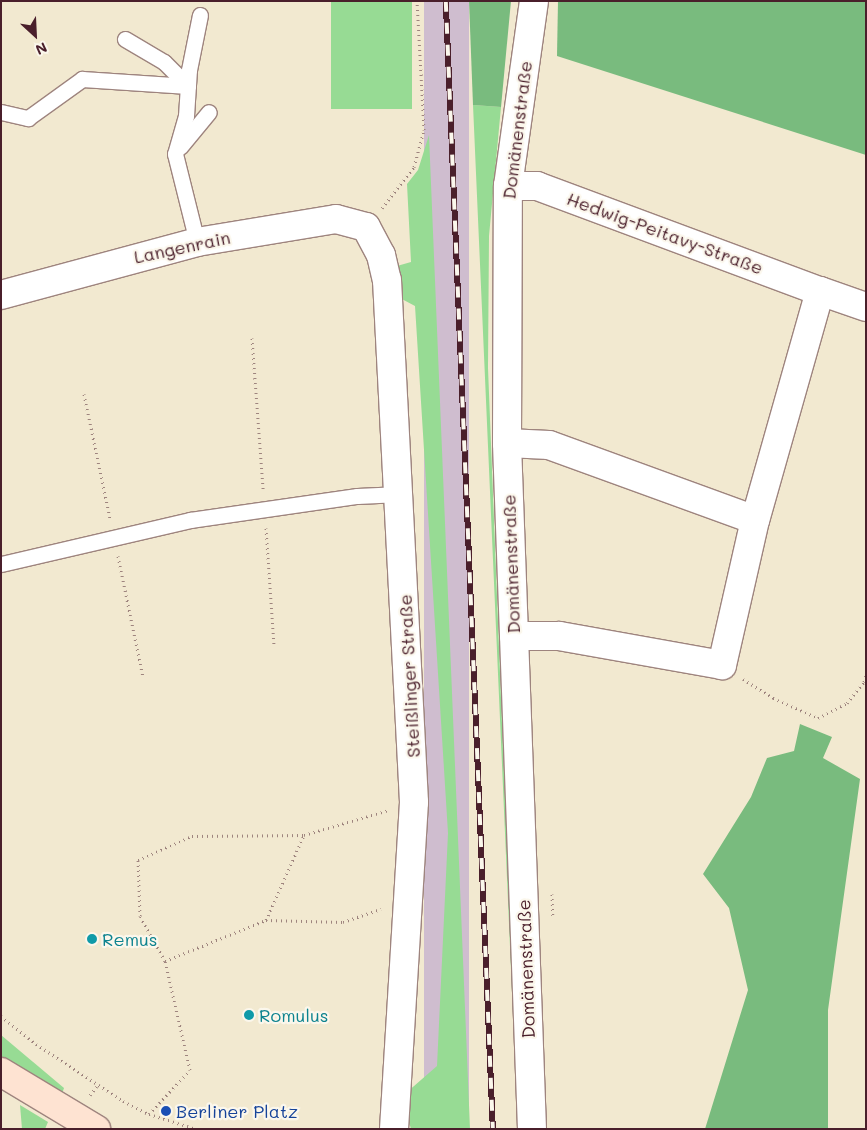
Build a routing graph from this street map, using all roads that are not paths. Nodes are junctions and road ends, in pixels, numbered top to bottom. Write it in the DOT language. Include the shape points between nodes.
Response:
graph roads {
  1 [pos="534,1"];
  2 [pos="200,15"];
  3 [pos="125,38"];
  4 [pos="188,86"];
  5 [pos="1,112"];
  6 [pos="209,112"];
  7 [pos="175,154"];
  8 [pos="508,186"];
  9 [pos="366,227"];
  10 [pos="196,242"];
  11 [pos="820,291"];
  12 [pos="1,295"];
  13 [pos="866,306"];
  14 [pos="507,443"];
  15 [pos="400,494"];
  16 [pos="756,520"];
  17 [pos="1,564"];
  18 [pos="514,636"];
  19 [pos="1,1072"];
  20 [pos="96,1129"];
  21 [pos="394,1129"];
  22 [pos="532,1129"];
  1 -- 8 [label="street, Domänenstraße"];
  2 -- 4 [label="lane"];
  3 -- 4 [label="lane" via="164,62"];
  4 -- 5 [label="lane" via="82,79 28,118"];
  4 -- 7 [label="lane" via="186,116"];
  6 -- 7 [label="lane"];
  7 -- 10 [label="lane"];
  8 -- 11 [label="street, Hedwig-Peitavy-Straße" via="537,186"];
  8 -- 14 [label="street, Domänenstraße"];
  9 -- 10 [label="street, Langenrain" via="336,219"];
  9 -- 15 [label="street, Steißlinger Straße" via="387,280"];
  10 -- 12 [label="street, Langenrain"];
  11 -- 13 [label="street, Hedwig-Peitavy-Straße"];
  11 -- 16 [label="street"];
  14 -- 16 [label="street" via="549,445"];
  14 -- 18 [label="street, Domänenstraße"];
  15 -- 17 [label="lane" via="348,497 190,520"];
  15 -- 21 [label="street, Steißlinger Straße" via="414,802"];
  16 -- 18 [label="street" via="722,665 560,636"];
  18 -- 22 [label="street, Domänenstraße"];
  19 -- 20 [label="street"];
}
